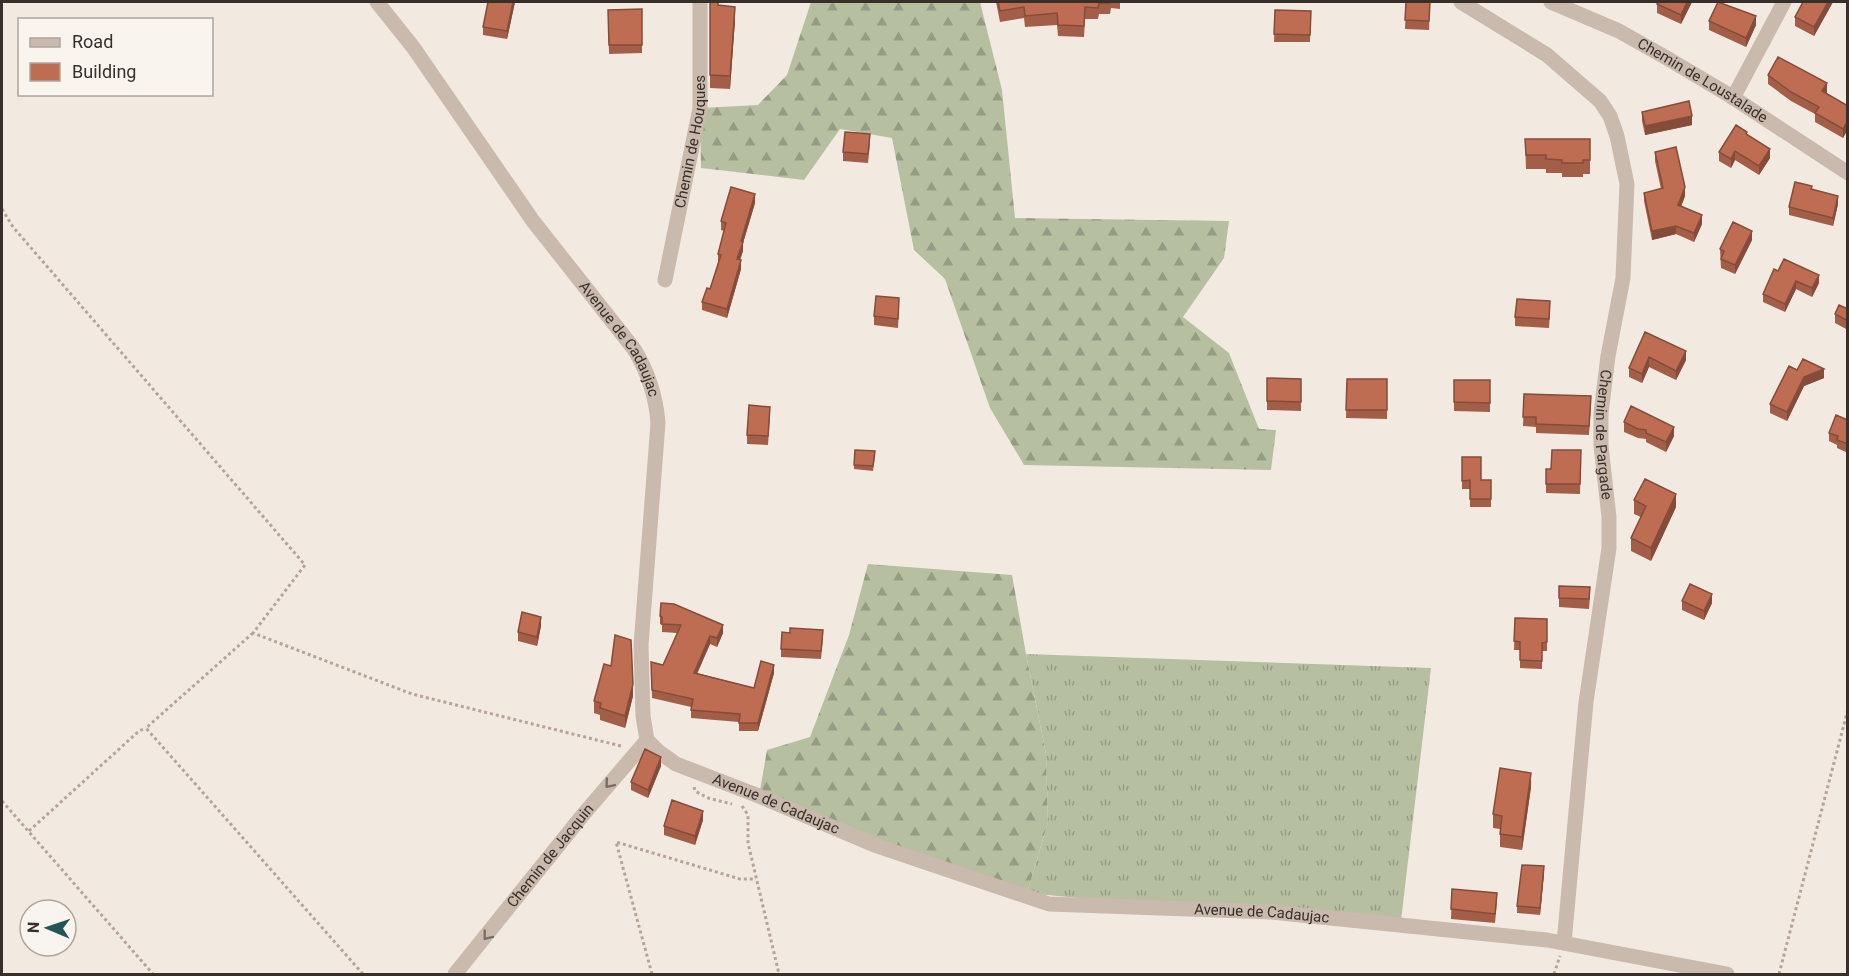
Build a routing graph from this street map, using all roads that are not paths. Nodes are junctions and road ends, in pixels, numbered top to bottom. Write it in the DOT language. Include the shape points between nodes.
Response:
graph roads {
  1 [pos="377,2"];
  2 [pos="700,2"];
  3 [pos="1461,2"];
  4 [pos="1551,2"];
  5 [pos="1784,2"];
  6 [pos="1733,98"];
  7 [pos="1848,173"];
  8 [pos="665,280"];
  9 [pos="645,742"];
  10 [pos="1564,943"];
  11 [pos="455,975"];
  12 [pos="1727,975"];
  1 -- 9 [label="street, Avenue de Cadaujac" via="412,46 532,221 634,349 651,382 658,423 641,645"];
  2 -- 8 [label="street, Chemin de Houques" via="700,108"];
  3 -- 10 [label="street, Chemin de Pargade" via="1547,55 1600,101 1617,136 1627,184 1623,278 1602,413 1609,548 1586,702"];
  4 -- 6 [label="street, Chemin de Loustalade" via="1619,31"];
  5 -- 6 [label="street"];
  6 -- 7 [label="street, Chemin de Loustalade"];
  9 -- 10 [label="street, Avenue de Cadaujac" via="688,768 877,846 1049,904 1271,912"];
  9 -- 11 [label="street, Chemin de Jacquin, one-way"];
  10 -- 12 [label="street, Avenue de Cadaujac"];
}
